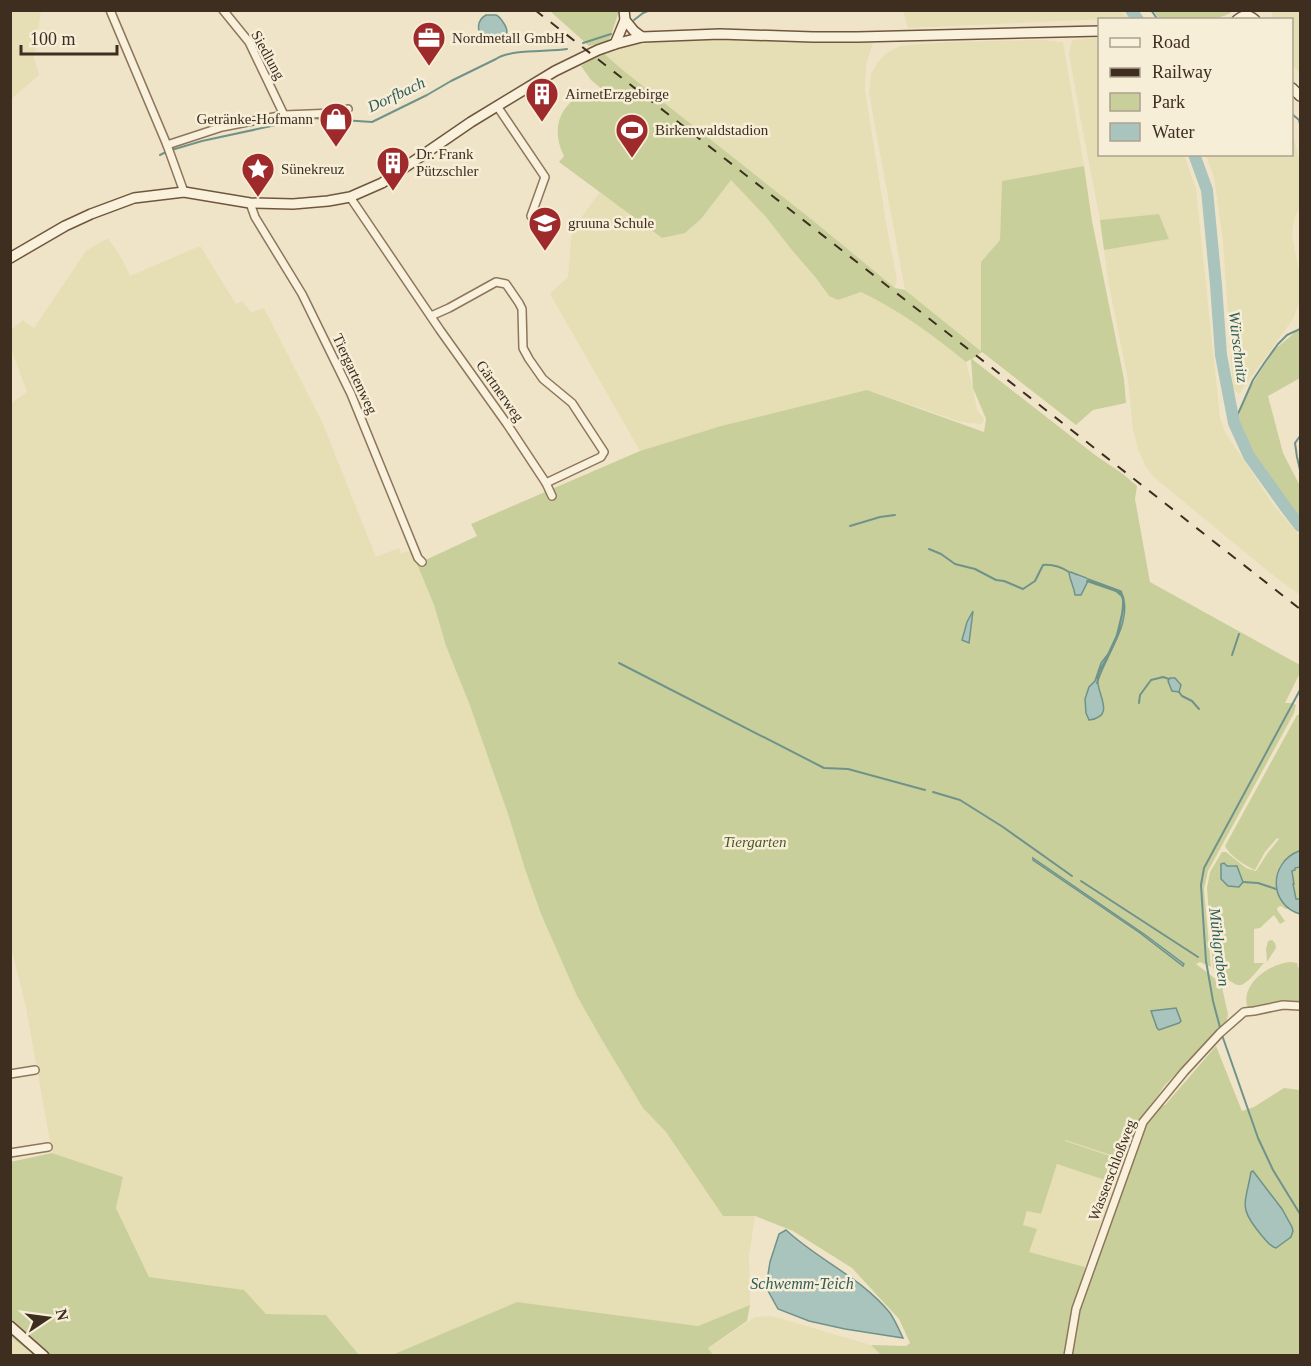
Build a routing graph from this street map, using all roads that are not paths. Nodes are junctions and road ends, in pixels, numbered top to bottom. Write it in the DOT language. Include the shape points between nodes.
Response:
graph roads {
  1 [pos="110,10"];
  2 [pos="223,10"];
  3 [pos="624,15"];
  4 [pos="1239,16"];
  5 [pos="1252,16"];
  6 [pos="1098,31"];
  7 [pos="642,37"];
  8 [pos="615,44"];
  9 [pos="497,106"];
  10 [pos="348,109"];
  11 [pos="284,115"];
  12 [pos="167,145"];
  13 [pos="184,192"];
  14 [pos="350,197"];
  15 [pos="250,203"];
  16 [pos="531,216"];
  17 [pos="10,258"];
  18 [pos="430,316"];
  19 [pos="546,483"];
  20 [pos="552,495"];
  21 [pos="422,562"];
  22 [pos="1300,1006"];
  23 [pos="35,1070"];
  24 [pos="10,1074"];
  25 [pos="48,1148"];
  26 [pos="10,1153"];
  27 [pos="10,1326"];
  28 [pos="44,1356"];
  29 [pos="1068,1356"];
  1 -- 12 [label="street"];
  2 -- 11 [label="street, Siedlung" via="249,42"];
  3 -- 7 [label="street" via="633,31"];
  3 -- 8 [label="street"];
  4 -- 5 [label="street"];
  6 -- 7 [label="street" via="813,38 720,34"];
  7 -- 8 [label="street"];
  8 -- 9 [label="street" via="564,67"];
  9 -- 14 [label="street" via="403,170"];
  9 -- 16 [label="street" via="546,177"];
  10 -- 11 [label="street"];
  11 -- 12 [label="street" via="222,127"];
  12 -- 13 [label="street"];
  13 -- 15 [label="street"];
  13 -- 17 [label="street" via="134,198 118,204 65,226"];
  14 -- 15 [label="street" via="293,204"];
  14 -- 18 [label="street, Gärtnerweg"];
  15 -- 21 [label="street, Tiergartenweg" via="302,294 351,394"];
  18 -- 19 [label="street, Gärtnerweg"];
  18 -- 19 [label="street" via="496,282 506,284 512,292 522,309 522,348 543,379 572,403 604,452 602,457"];
  19 -- 20 [label="street, Gärtnerweg"];
  22 -- 29 [label="street, Wasserschloßweg" via="1244,1012 1184,1072 1143,1122 1076,1308"];
  23 -- 24 [label="street"];
  25 -- 26 [label="street"];
  27 -- 28 [label="street"];
}
